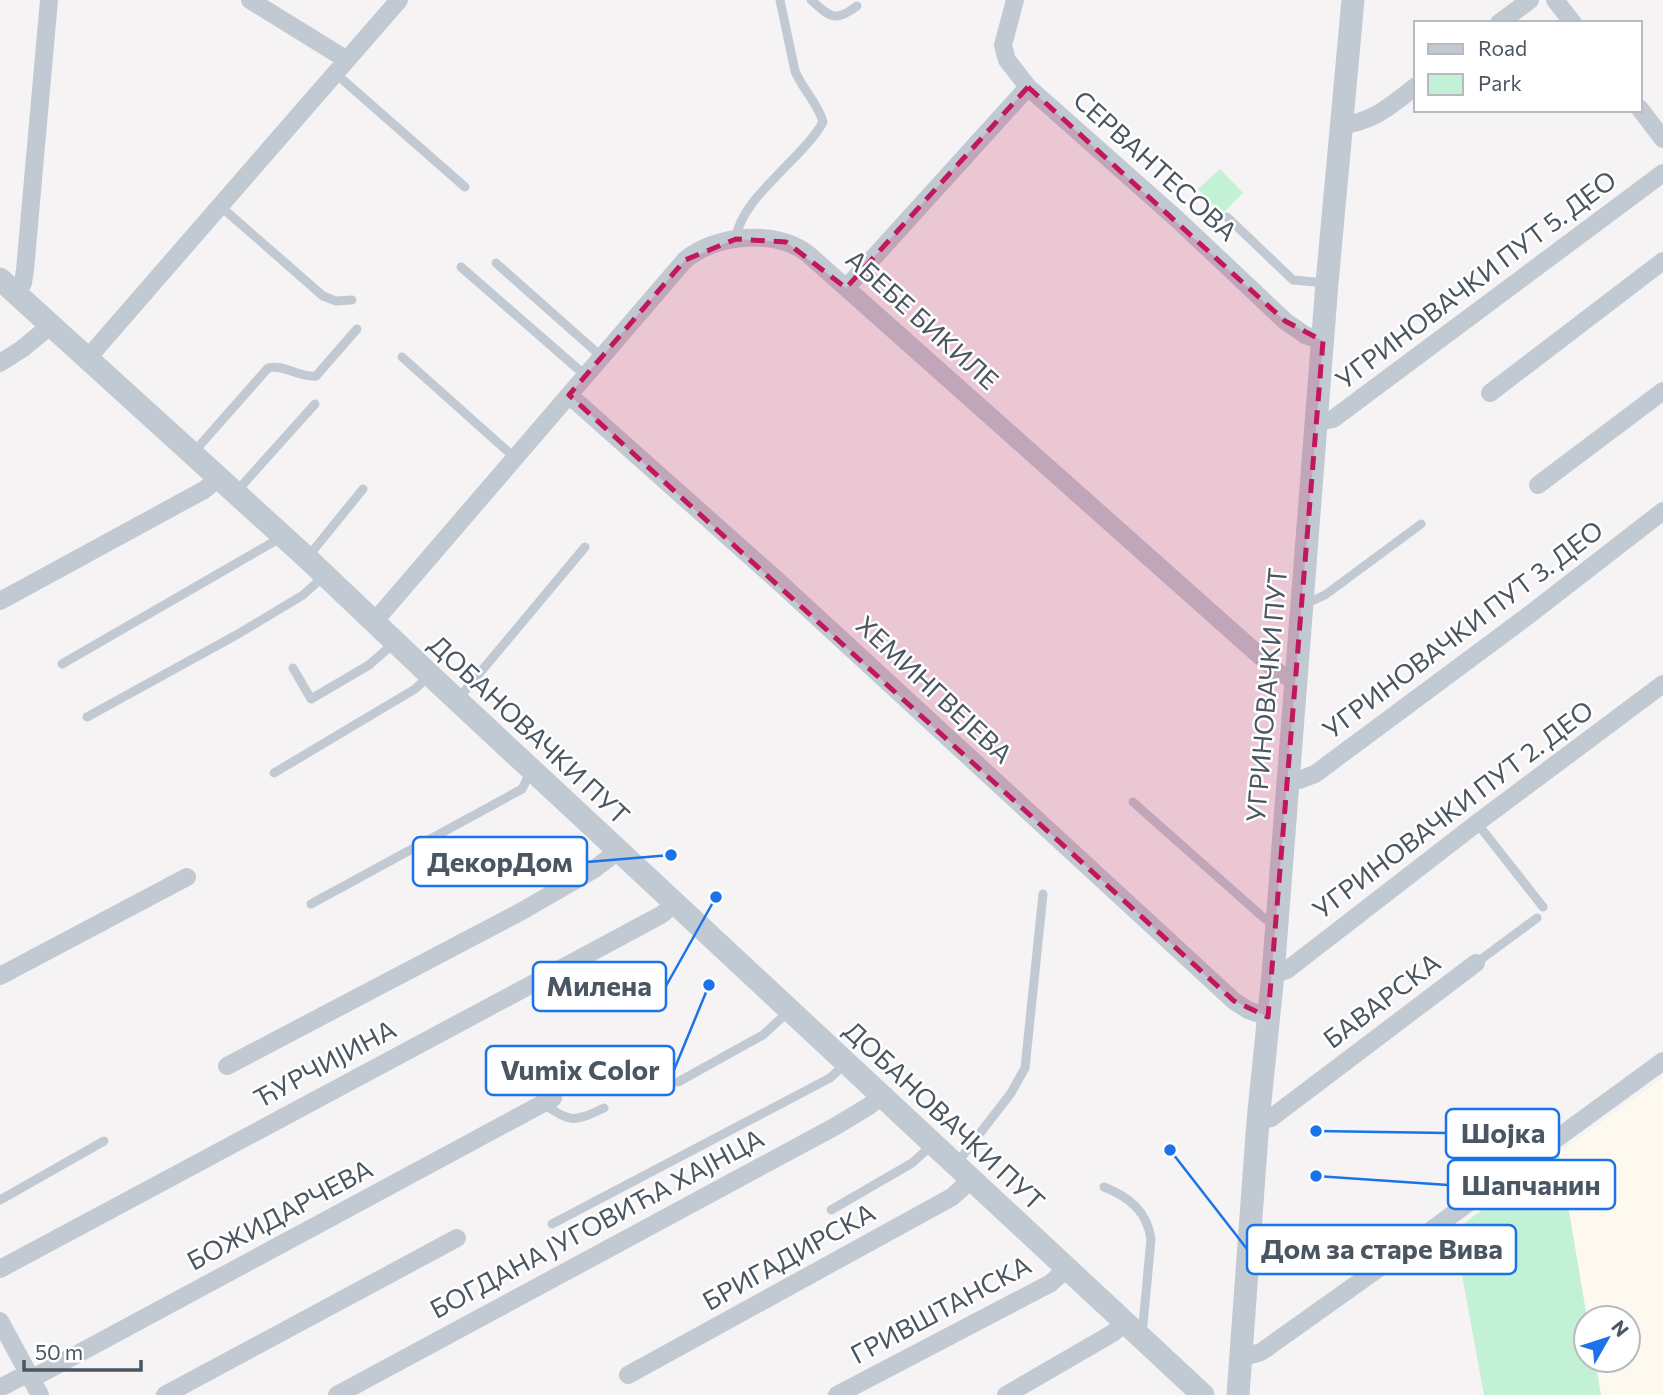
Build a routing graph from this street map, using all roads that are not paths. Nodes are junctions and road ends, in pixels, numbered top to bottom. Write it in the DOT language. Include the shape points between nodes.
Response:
graph roads {
  1 [pos="49,0"];
  2 [pos="250,0"];
  3 [pos="399,0"];
  4 [pos="780,0"];
  5 [pos="811,0"];
  6 [pos="1015,0"];
  7 [pos="1353,0"];
  8 [pos="1530,0"];
  9 [pos="1555,0"];
  10 [pos="857,6"];
  11 [pos="1502,21"];
  12 [pos="1571,21"];
  13 [pos="341,67"];
  14 [pos="1028,87"];
  15 [pos="1414,87"];
  16 [pos="1642,112"];
  17 [pos="1342,125"];
  18 [pos="1663,139"];
  19 [pos="1663,173"];
  20 [pos="464,187"];
  21 [pos="219,205"];
  22 [pos="1227,217"];
  23 [pos="736,239"];
  24 [pos="1663,261"];
  25 [pos="496,263"];
  26 [pos="461,267"];
  27 [pos="1328,283"];
  28 [pos="8,286"];
  29 [pos="846,288"];
  30 [pos="352,300"];
  31 [pos="51,325"];
  32 [pos="357,329"];
  33 [pos="1323,341"];
  34 [pos="402,356"];
  35 [pos="601,357"];
  36 [pos="87,359"];
  37 [pos="0,363"];
  38 [pos="586,376"];
  39 [pos="1663,391"];
  40 [pos="1490,393"];
  41 [pos="569,395"];
  42 [pos="314,404"];
  43 [pos="1318,422"];
  44 [pos="193,454"];
  45 [pos="514,457"];
  46 [pos="228,485"];
  47 [pos="1538,485"];
  48 [pos="363,489"];
  49 [pos="1663,511"];
  50 [pos="1421,524"];
  51 [pos="284,536"];
  52 [pos="585,547"];
  53 [pos="307,558"];
  54 [pos="326,575"];
  55 [pos="0,601"];
  56 [pos="1304,602"];
  57 [pos="374,622"];
  58 [pos="395,642"];
  59 [pos="62,664"];
  60 [pos="293,668"];
  61 [pos="430,676"];
  62 [pos="1297,680"];
  63 [pos="1663,684"];
  64 [pos="457,700"];
  65 [pos="87,717"];
  66 [pos="531,770"];
  67 [pos="274,773"];
  68 [pos="1289,779"];
  69 [pos="1133,802"];
  70 [pos="1477,823"];
  71 [pos="618,851"];
  72 [pos="187,877"];
  73 [pos="1043,894"];
  74 [pos="311,904"];
  75 [pos="675,904"];
  76 [pos="1543,907"];
  77 [pos="1537,918"];
  78 [pos="1276,923"];
  79 [pos="1476,963"];
  80 [pos="1273,974"];
  81 [pos="0,976"];
  82 [pos="789,1010"];
  83 [pos="1268,1017"];
  84 [pos="1663,1061"];
  85 [pos="846,1063"];
  86 [pos="227,1066"];
  87 [pos="678,1082"];
  88 [pos="881,1096"];
  89 [pos="548,1101"];
  90 [pos="604,1108"];
  91 [pos="1258,1121"];
  92 [pos="104,1141"];
  93 [pos="933,1143"];
  94 [pos="964,1172"];
  95 [pos="1104,1186"];
  96 [pos="0,1200"];
  97 [pos="831,1210"];
  98 [pos="552,1224"];
  99 [pos="457,1238"];
  100 [pos="1067,1268"];
  101 [pos="0,1269"];
  102 [pos="0,1321"];
  103 [pos="1134,1329"];
  104 [pos="1240,1358"];
  105 [pos="628,1375"];
  106 [pos="29,1376"];
  107 [pos="0,1388"];
  108 [pos="40,1395"];
  109 [pos="165,1395"];
  110 [pos="337,1395"];
  111 [pos="837,1395"];
  112 [pos="1006,1395"];
  113 [pos="1203,1395"];
  114 [pos="1238,1395"];
  1 -- 28 [label="street" via="25,270 23,283"];
  2 -- 13 [label="street"];
  3 -- 13 [label="street"];
  4 -- 23 [label="lane" via="795,71 822,122 746,213"];
  5 -- 10 [label="lane" via="836,17"];
  6 -- 14 [label="street, СЕРВАНТЕСОВА" via="1003,45 1007,60"];
  7 -- 17 [label="street, УГРИНОВАЧКИ ПУТ"];
  8 -- 11 [label="street"];
  9 -- 12 [label="street"];
  13 -- 20 [label="lane"];
  13 -- 21 [label="street"];
  14 -- 29 [label="street"];
  14 -- 33 [label="street, СЕРВАНТЕСОВА" via="1285,321"];
  15 -- 17 [label="street" via="1371,118"];
  16 -- 18 [label="street"];
  17 -- 27 [label="street, УГРИНОВАЧКИ ПУТ"];
  19 -- 43 [label="street, УГРИНОВАЧКИ ПУТ 5. ДЕО" via="1333,419"];
  21 -- 30 [label="lane" via="323,296"];
  21 -- 36 [label="street"];
  22 -- 27 [label="lane" via="1293,280"];
  23 -- 29 [label="street, АБЕБЕ БИКИЛЕ" via="792,243"];
  23 -- 35 [label="street, АБЕБЕ БИКИЛЕ" via="699,250 685,260"];
  24 -- 40 [label="street"];
  25 -- 35 [label="lane"];
  26 -- 38 [label="lane"];
  27 -- 33 [label="street, УГРИНОВАЧКИ ПУТ"];
  28 -- 31 [label="street, ДОБАНОВАЧКИ ПУТ"];
  29 -- 62 [label="street, АБЕБЕ БИКИЛЕ" via="1279,673"];
  31 -- 36 [label="street, ДОБАНОВАЧКИ ПУТ"];
  31 -- 37 [label="street"];
  32 -- 44 [label="lane" via="316,376 268,368"];
  33 -- 43 [label="street, УГРИНОВАЧКИ ПУТ"];
  34 -- 45 [label="lane"];
  35 -- 38 [label="street, АБЕБЕ БИКИЛЕ"];
  36 -- 44 [label="street, ДОБАНОВАЧКИ ПУТ"];
  38 -- 41 [label="street, АБЕБЕ БИКИЛЕ"];
  39 -- 47 [label="street"];
  41 -- 45 [label="street, АБЕБЕ БИКИЛЕ"];
  41 -- 83 [label="street, ХЕМИНГВЕЈЕВА" via="1234,1001"];
  42 -- 46 [label="lane"];
  43 -- 56 [label="street, УГРИНОВАЧКИ ПУТ"];
  44 -- 46 [label="street, ДОБАНОВАЧКИ ПУТ"];
  45 -- 57 [label="street, АБЕБЕ БИКИЛЕ"];
  46 -- 51 [label="street, ДОБАНОВАЧКИ ПУТ"];
  46 -- 55 [label="street" via="204,490"];
  48 -- 53 [label="lane"];
  49 -- 68 [label="street, УГРИНОВАЧКИ ПУТ 3. ДЕО" via="1315,774"];
  50 -- 56 [label="lane" via="1325,595"];
  51 -- 53 [label="street, ДОБАНОВАЧКИ ПУТ"];
  51 -- 59 [label="lane"];
  52 -- 64 [label="lane"];
  53 -- 54 [label="street, ДОБАНОВАЧКИ ПУТ"];
  54 -- 57 [label="street, ДОБАНОВАЧКИ ПУТ"];
  54 -- 65 [label="lane" via="303,595 238,634"];
  56 -- 62 [label="street, УГРИНОВАЧКИ ПУТ"];
  57 -- 58 [label="street, ДОБАНОВАЧКИ ПУТ"];
  58 -- 60 [label="lane" via="369,665 310,699"];
  58 -- 61 [label="street, ДОБАНОВАЧКИ ПУТ"];
  61 -- 64 [label="street, ДОБАНОВАЧКИ ПУТ"];
  61 -- 67 [label="lane"];
  62 -- 68 [label="street, УГРИНОВАЧКИ ПУТ"];
  63 -- 70 [label="street, УГРИНОВАЧКИ ПУТ 2. ДЕО"];
  64 -- 66 [label="street, ДОБАНОВАЧКИ ПУТ"];
  66 -- 71 [label="street, ДОБАНОВАЧКИ ПУТ"];
  66 -- 74 [label="lane" via="522,789"];
  68 -- 78 [label="street, УГРИНОВАЧКИ ПУТ"];
  69 -- 78 [label="lane" via="1265,919"];
  70 -- 76 [label="lane"];
  70 -- 80 [label="street, УГРИНОВАЧКИ ПУТ 2. ДЕО" via="1294,965"];
  71 -- 75 [label="street, ДОБАНОВАЧКИ ПУТ"];
  71 -- 86 [label="street" via="522,911"];
  72 -- 81 [label="street"];
  73 -- 94 [label="lane" via="1025,1068"];
  75 -- 82 [label="street, ДОБАНОВАЧКИ ПУТ"];
  75 -- 101 [label="street, ЋУРЧИЈИНА"];
  77 -- 79 [label="lane, БАВАРСКА"];
  78 -- 80 [label="street, УГРИНОВАЧКИ ПУТ"];
  79 -- 91 [label="street, БАВАРСКА" via="1271,1118"];
  80 -- 83 [label="street, УГРИНОВАЧКИ ПУТ"];
  82 -- 85 [label="street, ДОБАНОВАЧКИ ПУТ"];
  82 -- 87 [label="lane" via="763,1035"];
  83 -- 91 [label="street, УГРИНОВАЧКИ ПУТ"];
  84 -- 104 [label="street" via="1261,1352"];
  85 -- 88 [label="street, ДОБАНОВАЧКИ ПУТ"];
  85 -- 98 [label="lane" via="830,1078"];
  88 -- 93 [label="street, ДОБАНОВАЧКИ ПУТ"];
  88 -- 110 [label="street, БОГДАНА ЈУГОВИЋА ХАЈНЦА" via="836,1126"];
  89 -- 90 [label="lane" via="574,1120"];
  89 -- 106 [label="street, БОЖИДАРЧЕВА"];
  91 -- 104 [label="street, УГРИНОВАЧКИ ПУТ"];
  92 -- 96 [label="lane"];
  93 -- 94 [label="street, ДОБАНОВАЧКИ ПУТ"];
  93 -- 97 [label="lane" via="912,1163"];
  94 -- 100 [label="street, ДОБАНОВАЧКИ ПУТ"];
  94 -- 105 [label="street, БРИГАДИРСКА" via="952,1197"];
  95 -- 103 [label="lane" via="1134,1204 1149,1227 1151,1239"];
  99 -- 109 [label="street"];
  100 -- 103 [label="street, ДОБАНОВАЧКИ ПУТ"];
  100 -- 111 [label="street, ГРИВШТАНСКА" via="1051,1283"];
  102 -- 106 [label="street"];
  103 -- 112 [label="street" via="1113,1333"];
  103 -- 113 [label="street, ДОБАНОВАЧКИ ПУТ"];
  104 -- 114 [label="street, УГРИНОВАЧКИ ПУТ"];
  106 -- 107 [label="street, БОЖИДАРЧЕВА"];
  106 -- 108 [label="street"];
}
